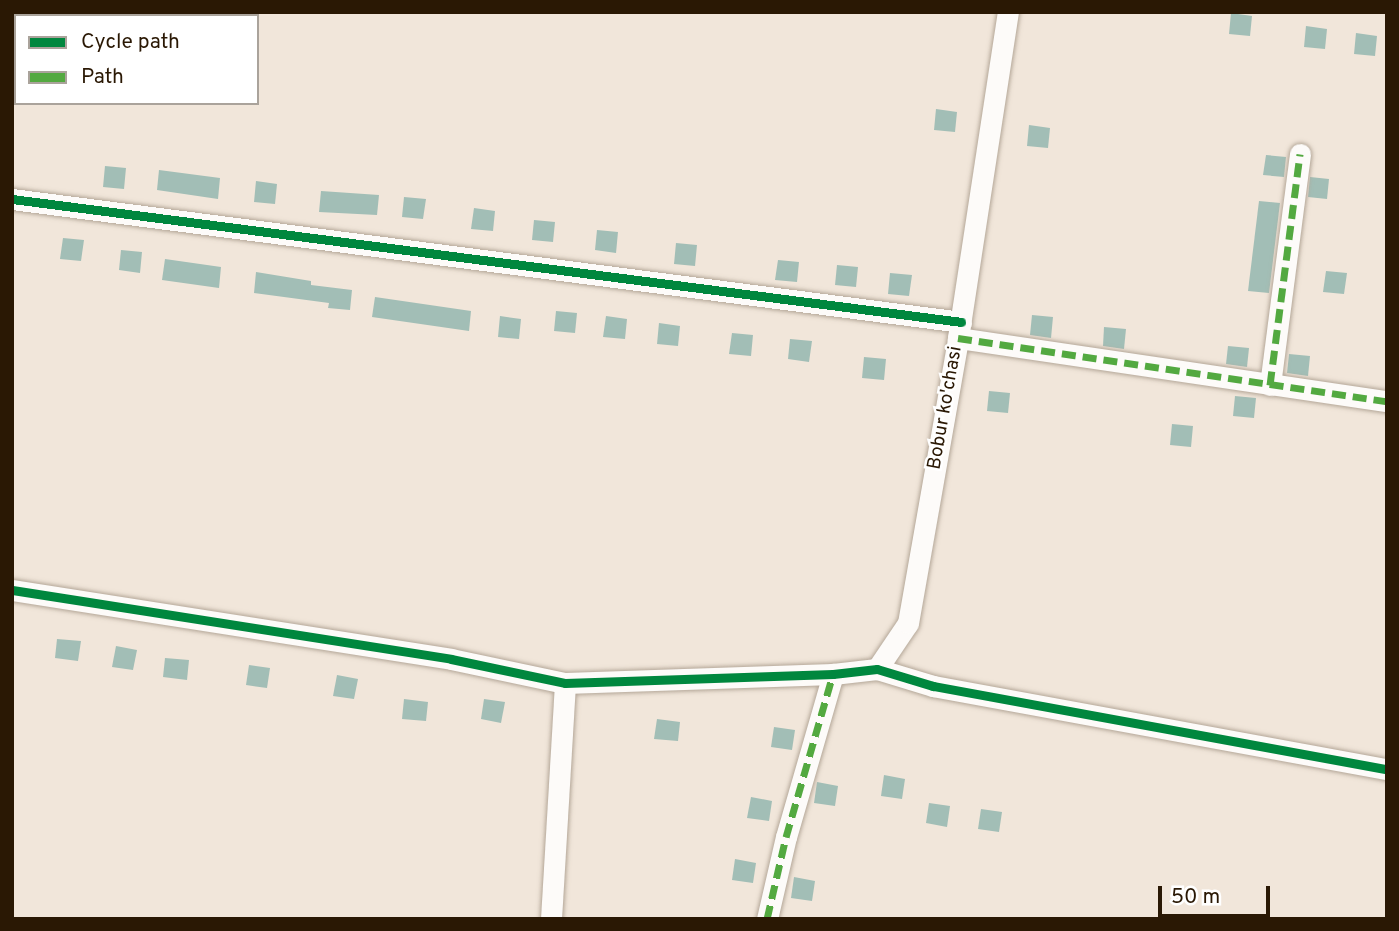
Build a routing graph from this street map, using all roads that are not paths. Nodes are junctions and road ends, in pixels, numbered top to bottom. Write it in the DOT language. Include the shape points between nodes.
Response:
graph roads {
  1 [pos="1009,12"];
  2 [pos="1300,154"];
  3 [pos="12,199"];
  4 [pos="959,330"];
  5 [pos="1270,385"];
  6 [pos="1387,401"];
  7 [pos="12,590"];
  8 [pos="877,669"];
  9 [pos="833,674"];
  10 [pos="565,683"];
  11 [pos="1387,769"];
  12 [pos="551,919"];
  13 [pos="767,919"];
  1 -- 4 [label="street, Bobur ko'chasi"];
  2 -- 5 [label="street"];
  3 -- 4 [label="street"];
  4 -- 5 [label="street"];
  4 -- 8 [label="street, Bobur ko'chasi" via="908,623"];
  5 -- 6 [label="street"];
  7 -- 10 [label="street" via="451,659"];
  8 -- 9 [label="street"];
  8 -- 11 [label="street" via="933,686"];
  9 -- 10 [label="street"];
  9 -- 13 [label="street"];
  10 -- 12 [label="street"];
}
